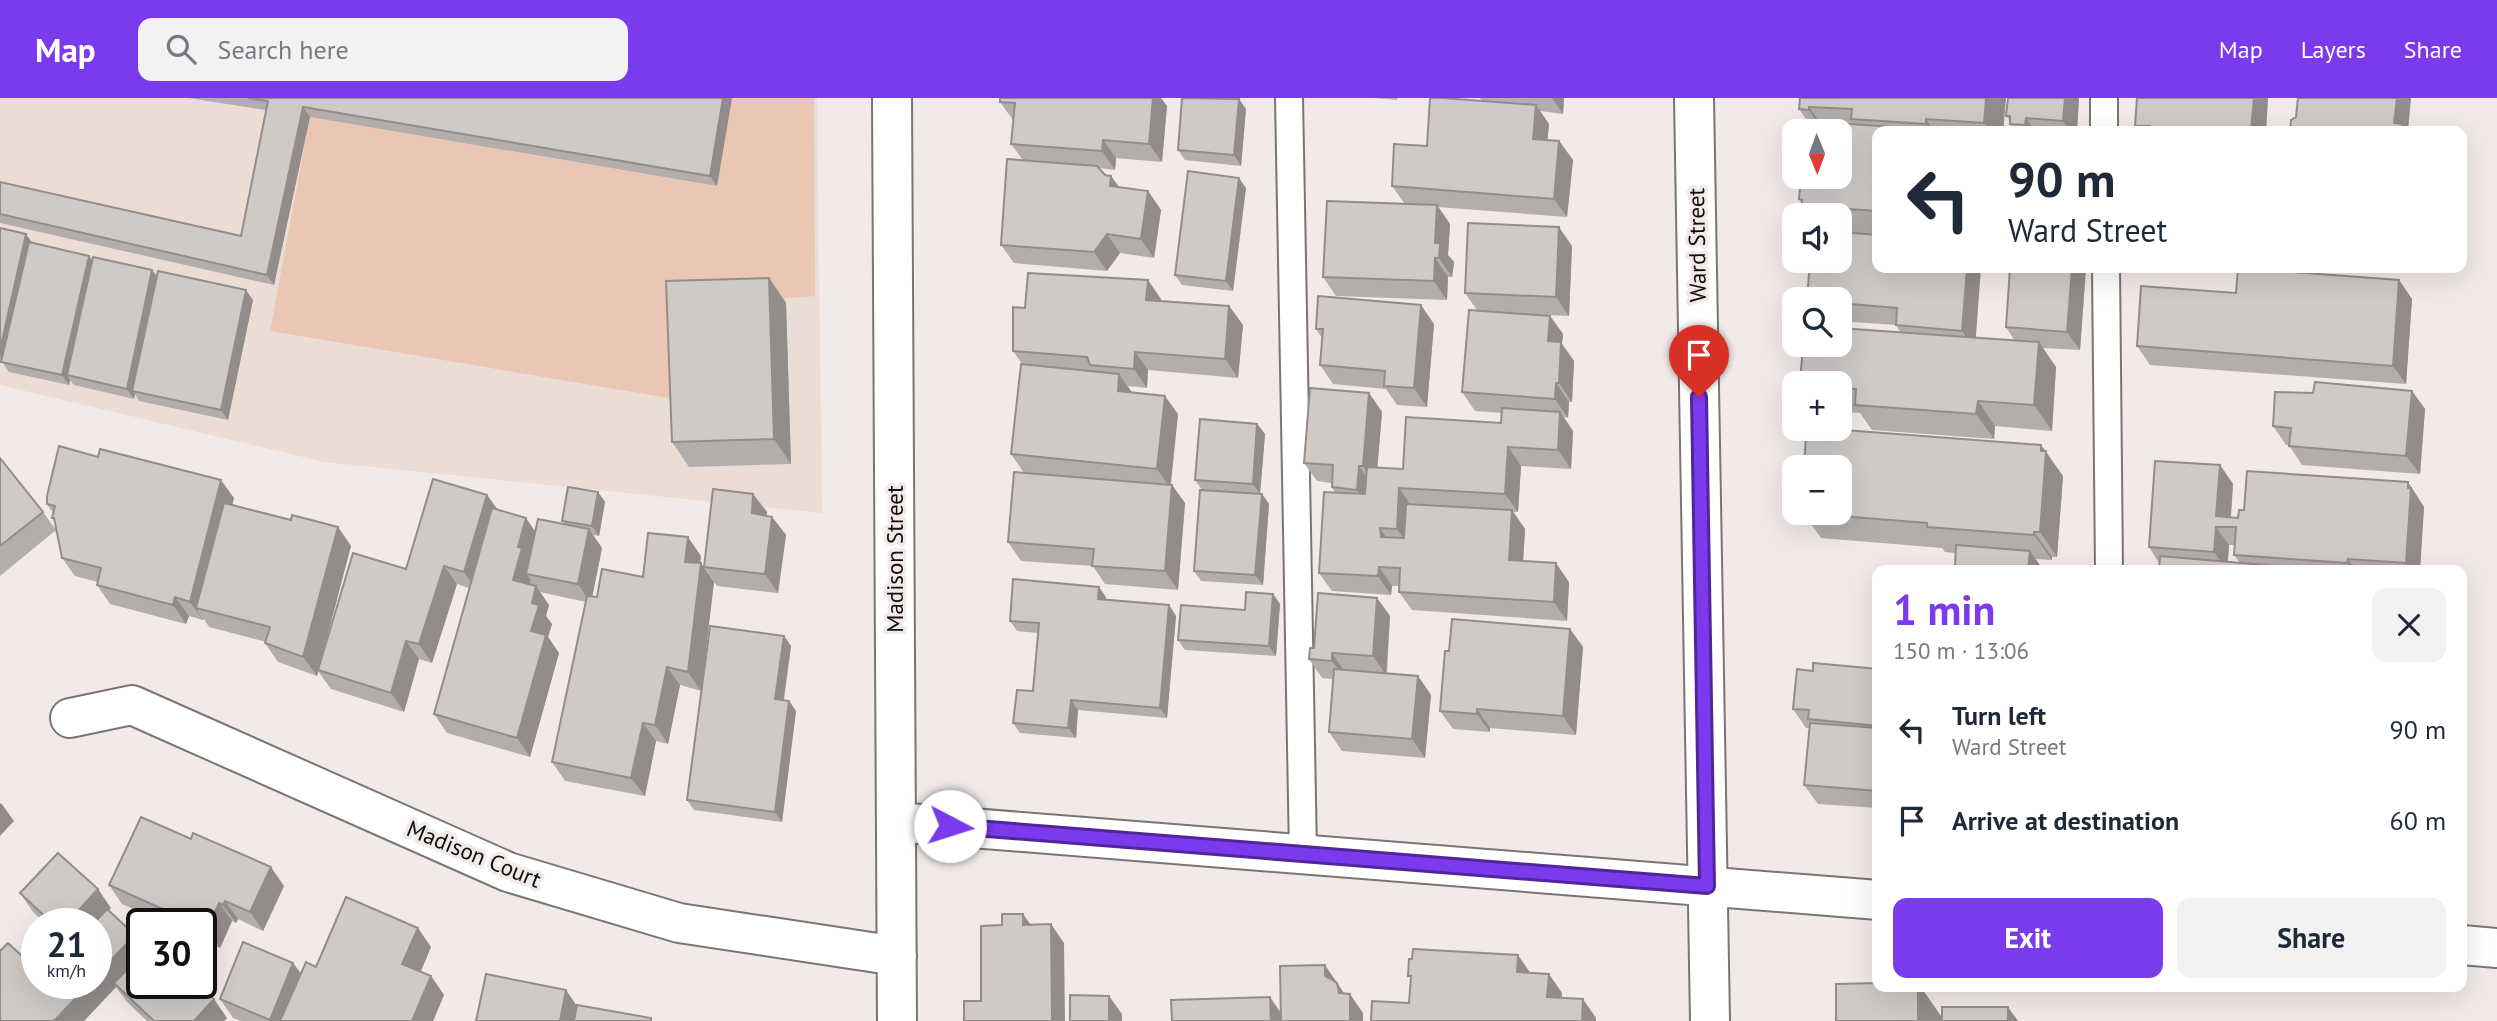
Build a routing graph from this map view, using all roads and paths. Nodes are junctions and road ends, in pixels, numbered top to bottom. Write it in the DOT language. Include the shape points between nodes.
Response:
graph roads {
  1 [pos="892,98"];
  2 [pos="1289,98"];
  3 [pos="1695,98"];
  4 [pos="2104,98"];
  5 [pos="2104,126"];
  6 [pos="2106,273"];
  7 [pos="2109,565"];
  8 [pos="69,718"];
  9 [pos="896,822"];
  10 [pos="1303,853"];
  11 [pos="1707,886"];
  12 [pos="1872,900"];
  13 [pos="2467,946"];
  14 [pos="2497,948"];
  15 [pos="897,956"];
  16 [pos="897,1021"];
  17 [pos="1710,1021"];
  1 -- 9 [label="street, Madison Street"];
  2 -- 10 [label="lane"];
  3 -- 11 [label="street, Ward Street"];
  4 -- 5 [label="lane"];
  6 -- 7 [label="lane"];
  8 -- 15 [label="street, Madison Court" via="132,705 508,872 679,923"];
  9 -- 10 [label="street"];
  9 -- 15 [label="street, Madison Street"];
  10 -- 11 [label="street"];
  11 -- 12 [label="street"];
  11 -- 17 [label="street, Ward Street"];
  13 -- 14 [label="street"];
  15 -- 16 [label="street, Madison Street"];
}
